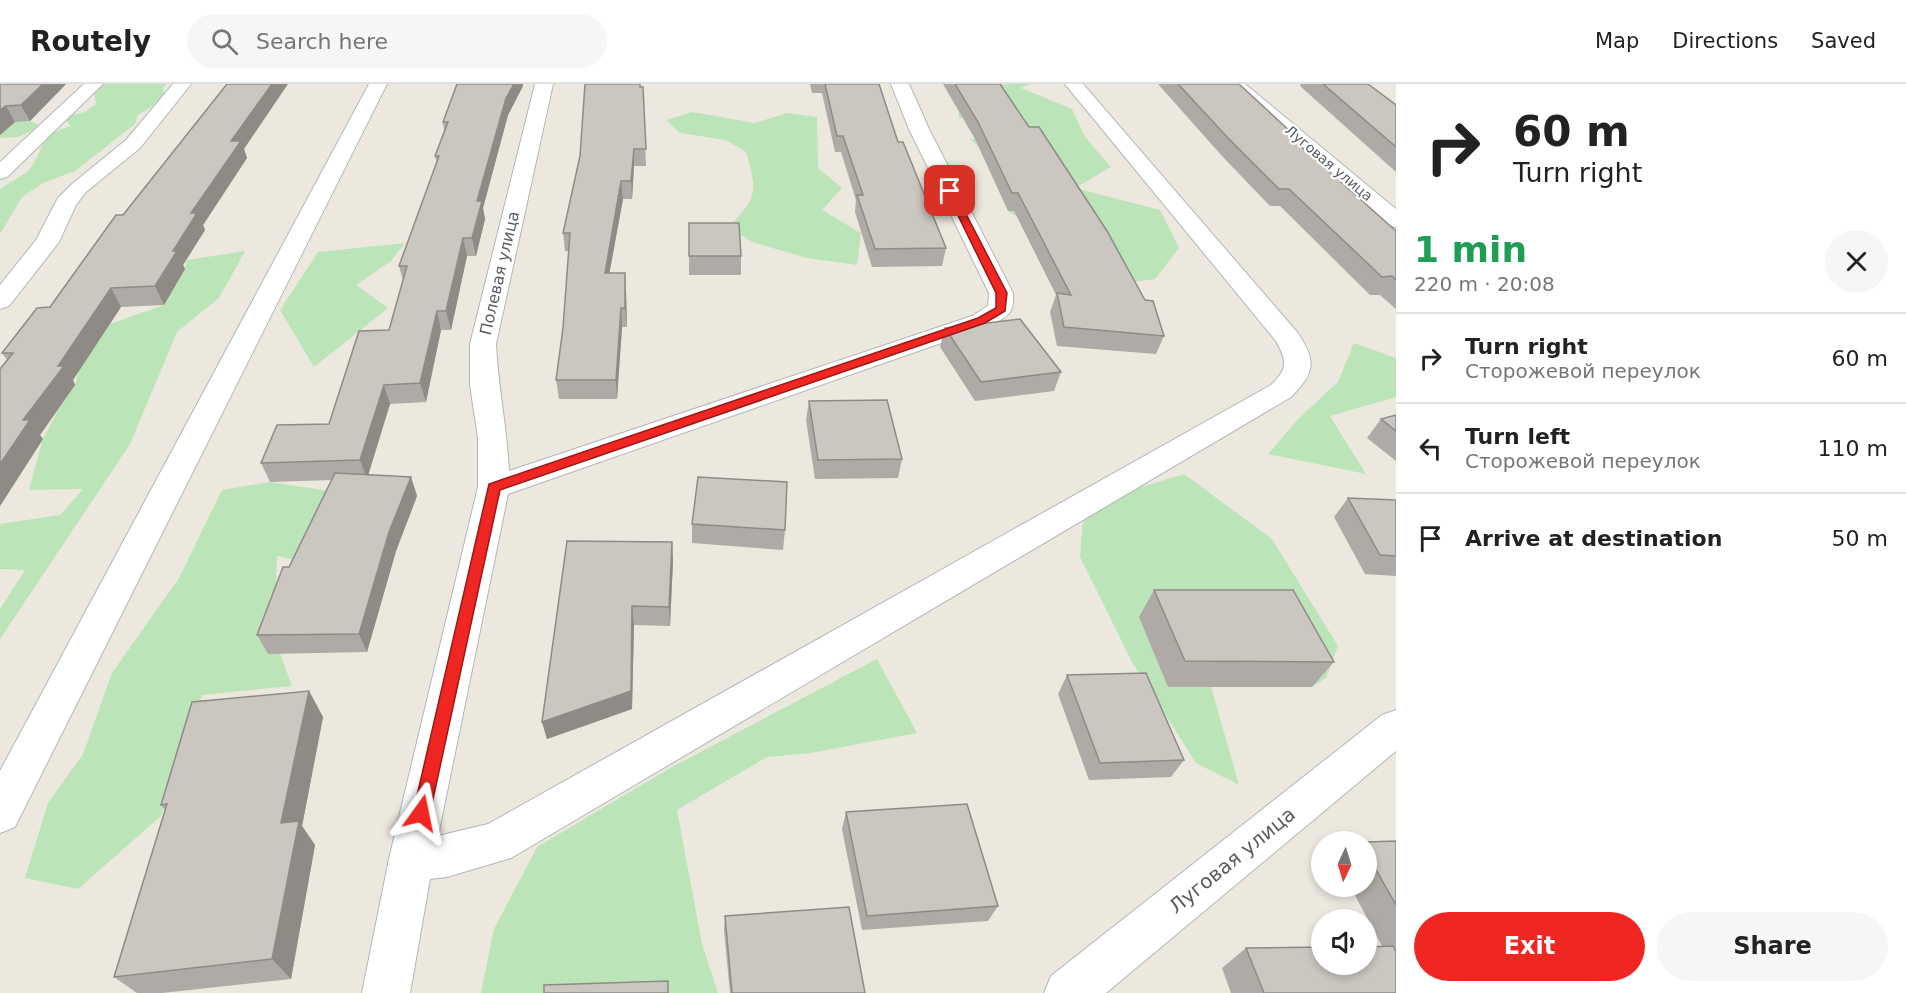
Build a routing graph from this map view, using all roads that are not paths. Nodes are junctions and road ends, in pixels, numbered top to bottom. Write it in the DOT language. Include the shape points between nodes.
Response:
graph roads {
  1 [pos="94,84"];
  2 [pos="182,84"];
  3 [pos="378,84"];
  4 [pos="544,84"];
  5 [pos="900,84"];
  6 [pos="1074,84"];
  7 [pos="1234,84"];
  8 [pos="0,173"];
  9 [pos="1396,220"];
  10 [pos="10,277"];
  11 [pos="0,301"];
  12 [pos="494,487"];
  13 [pos="1396,727"];
  14 [pos="0,813"];
  15 [pos="411,859"];
  16 [pos="386,993"];
  17 [pos="1068,993"];
  1 -- 8 [label="street"];
  2 -- 10 [label="street" via="134,144 79,188 66,203 47,242"];
  3 -- 14 [label="street"];
  4 -- 12 [label="street, Полевая улица" via="483,344"];
  5 -- 12 [label="street" via="1002,293 1001,309 981,321"];
  6 -- 15 [label="street" via="1288,338 1298,353 1300,367 1293,380 1281,391 496,843 447,856"];
  7 -- 9 [label="street, Луговая улица"];
  10 -- 11 [label="street"];
  12 -- 15 [label="street, Полевая улица"];
  13 -- 17 [label="street, Луговая улица"];
  15 -- 16 [label="street, Полевая улица"];
}
